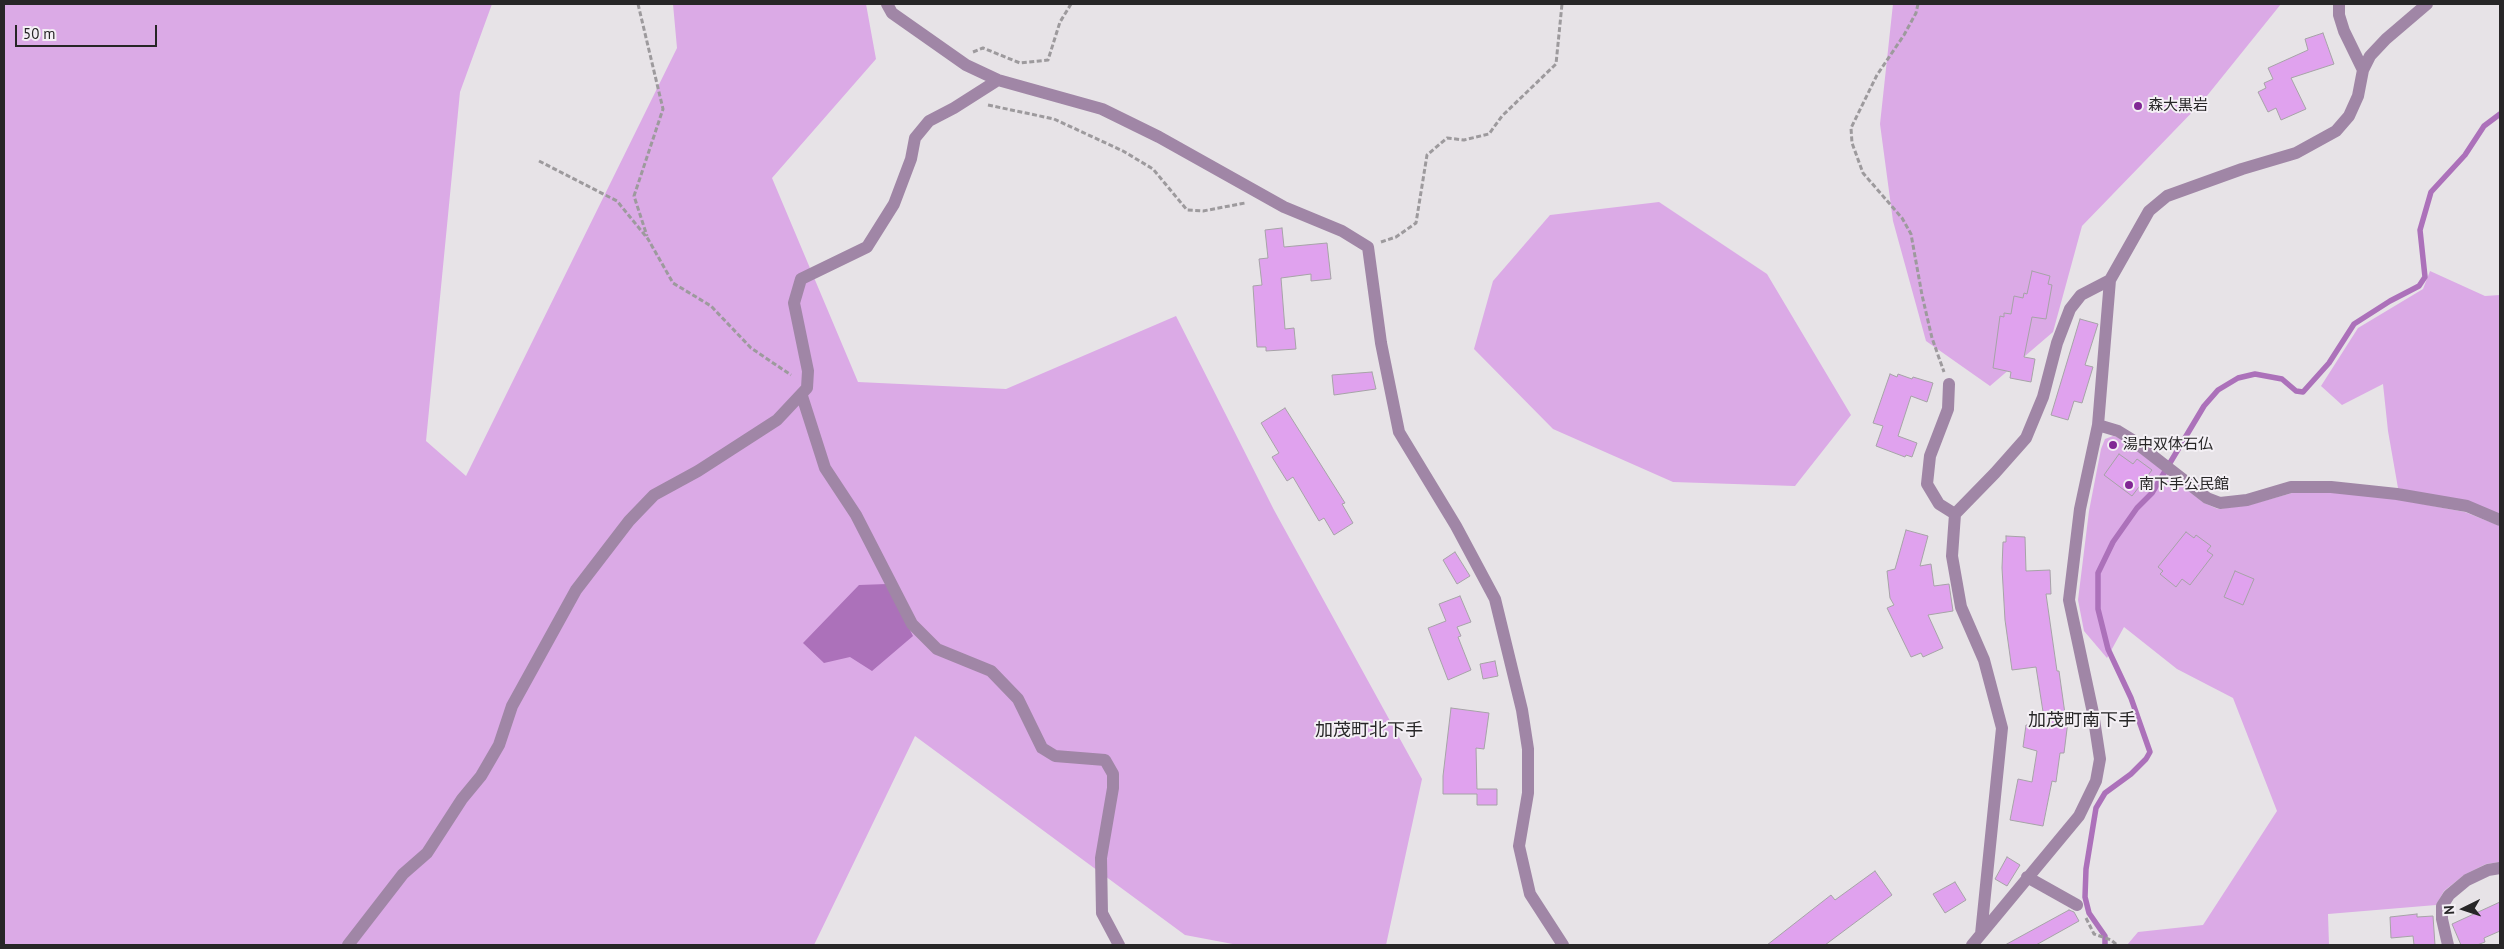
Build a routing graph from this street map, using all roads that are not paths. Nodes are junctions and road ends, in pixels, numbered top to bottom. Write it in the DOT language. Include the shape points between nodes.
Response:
graph roads {
  1 [pos="887,4"];
  2 [pos="2339,4"];
  3 [pos="2427,4"];
  4 [pos="2363,70"];
  5 [pos="998,80"];
  6 [pos="2110,280"];
  7 [pos="1949,384"];
  8 [pos="802,396"];
  9 [pos="2098,425"];
  10 [pos="1955,514"];
  11 [pos="2500,520"];
  12 [pos="2500,868"];
  13 [pos="2027,877"];
  14 [pos="2076,905"];
  15 [pos="1981,934"];
  16 [pos="348,945"];
  17 [pos="1119,945"];
  18 [pos="1563,945"];
  19 [pos="1972,945"];
  20 [pos="2448,945"];
  1 -- 5 [label="street" via="892,13 966,65"];
  2 -- 4 [label="street" via="2344,31"];
  3 -- 4 [label="street" via="2377,46"];
  4 -- 6 [label="street" via="2358,96 2349,116 2336,132 2296,153 2167,196 2149,211"];
  5 -- 8 [label="street" via="929,121 915,138 911,159 894,204 867,247 801,279 794,303 808,371 807,388"];
  5 -- 18 [label="street" via="1102,109 1368,247 1381,343 1399,432 1456,526 1495,599 1522,710 1528,749 1528,793 1519,846 1530,894"];
  6 -- 9 [label="street"];
  6 -- 10 [label="street" via="2081,295 2070,309 2043,397 2026,438"];
  7 -- 10 [label="street" via="1948,409 1930,456 1927,484 1939,504"];
  8 -- 16 [label="street" via="777,420 698,472 654,495 629,521 576,590 512,706 499,745 481,776 427,853 403,874"];
  8 -- 17 [label="street" via="825,468 856,515 912,624 937,649 991,671 1018,699 1042,748 1055,756 1105,760 1114,774 1101,858 1102,913"];
  9 -- 11 [label="street" via="2118,430 2207,498 2220,503 2247,500 2291,487 2331,486 2459,505"];
  9 -- 13 [label="street" via="2080,509 2069,600 2100,759 2096,781 2079,816"];
  10 -- 15 [label="street" via="1952,556 1961,607 1984,660 2002,728"];
  12 -- 20 [label="street" via="2467,880 2449,894 2442,906"];
  13 -- 14 [label="street"];
  13 -- 15 [label="street"];
  15 -- 19 [label="street"];
}
